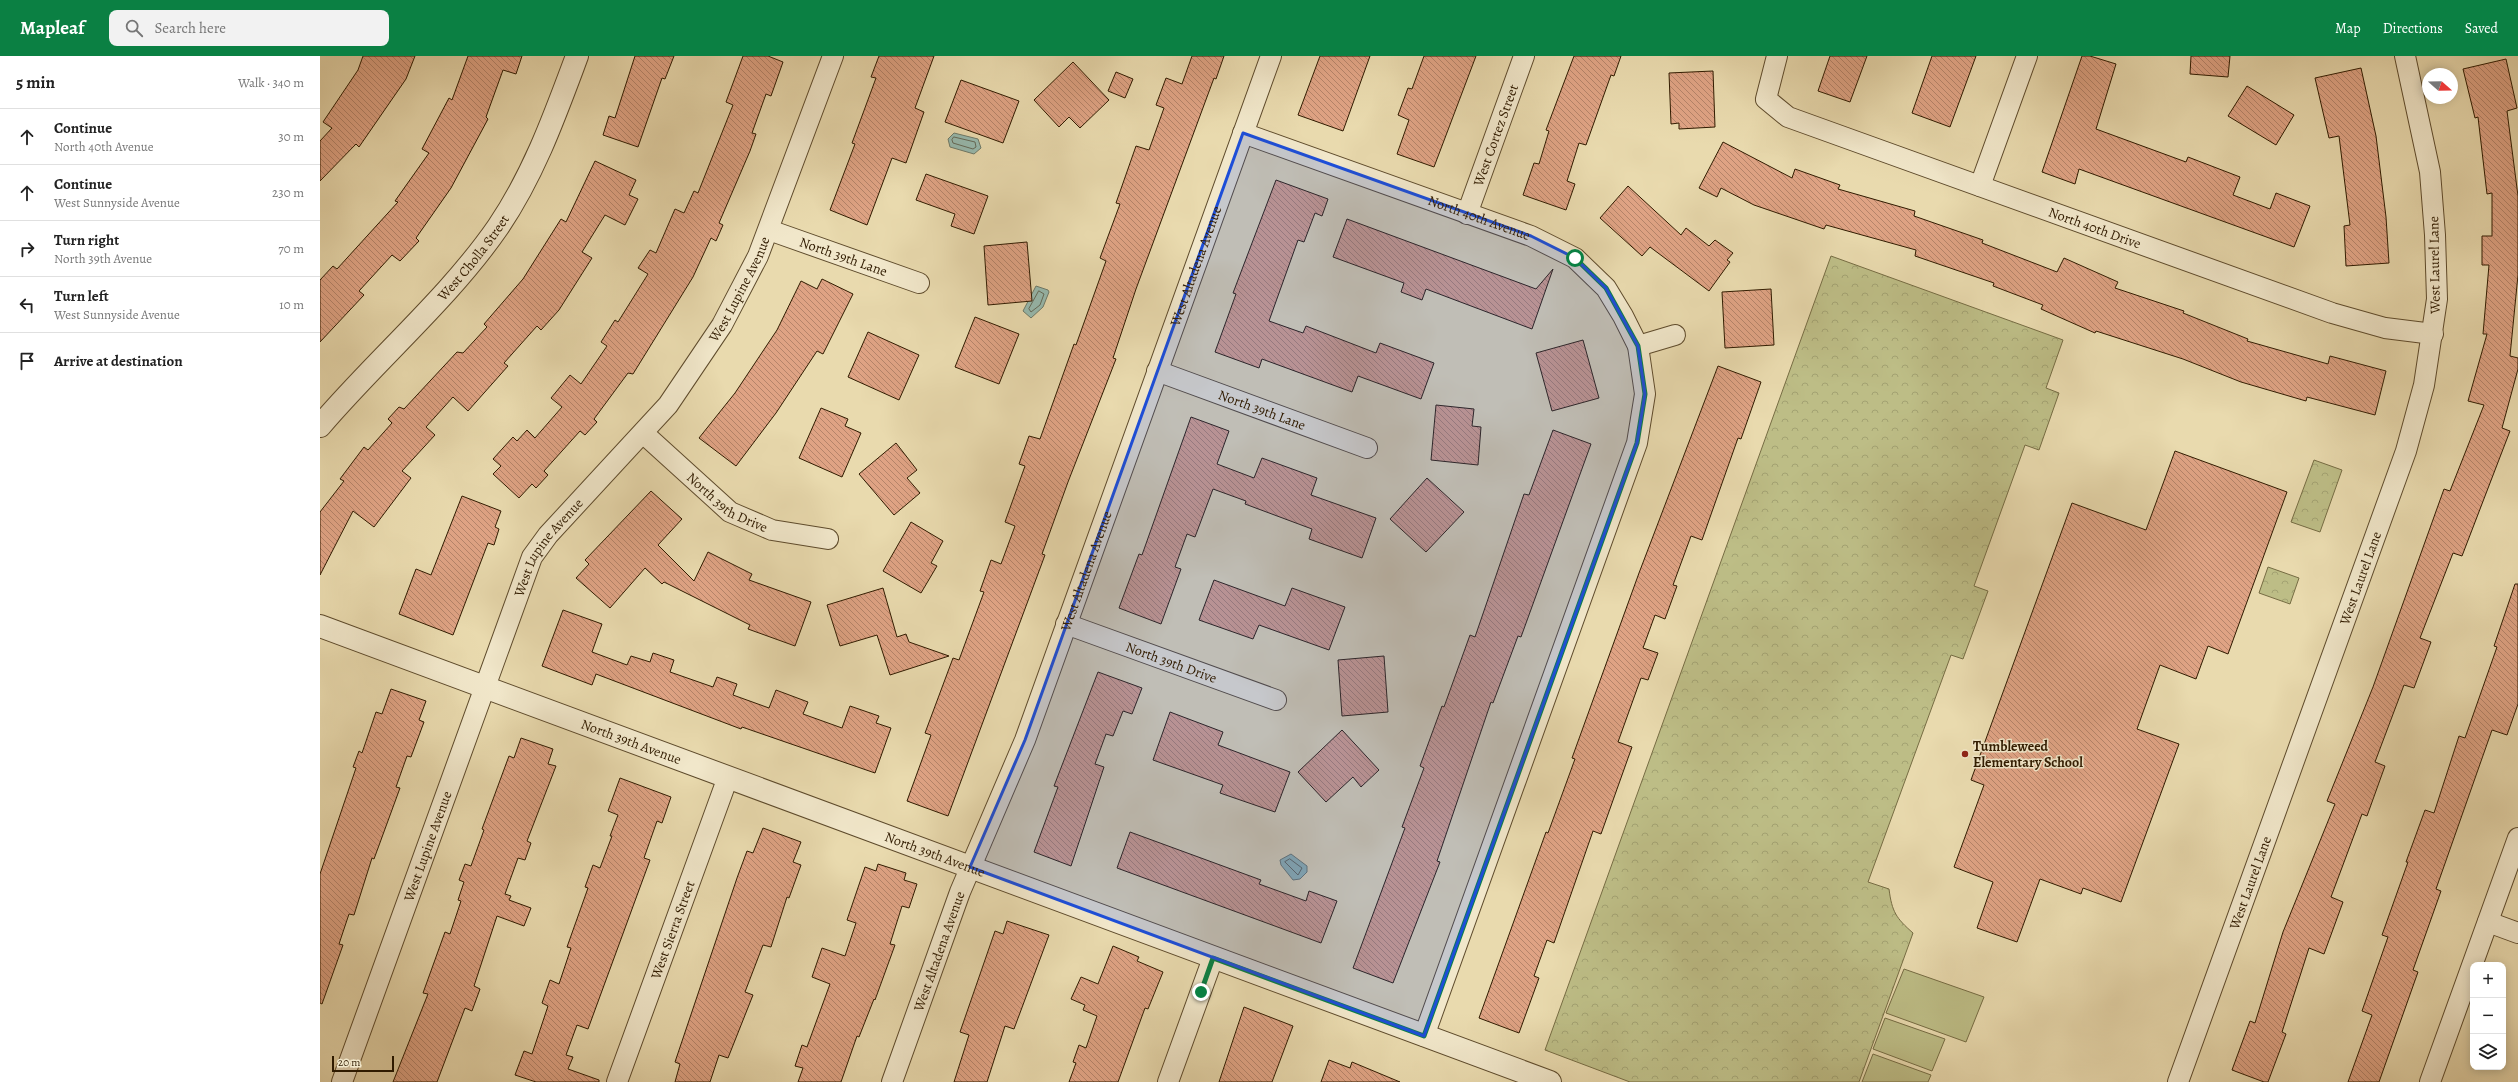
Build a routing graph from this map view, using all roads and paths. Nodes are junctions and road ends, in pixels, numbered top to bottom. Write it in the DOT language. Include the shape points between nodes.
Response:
graph roads {
  1 [pos="577,56"];
  2 [pos="833,56"];
  3 [pos="1271,56"];
  4 [pos="1524,56"];
  5 [pos="1777,56"];
  6 [pos="2027,56"];
  7 [pos="2405,56"];
  8 [pos="1243,133"];
  9 [pos="1980,186"];
  10 [pos="1467,214"];
  11 [pos="769,230"];
  12 [pos="919,283"];
  13 [pos="2433,334"];
  14 [pos="1675,335"];
  15 [pos="1638,346"];
  16 [pos="1157,371"];
  17 [pos="320,426"];
  18 [pos="643,433"];
  19 [pos="1367,448"];
  20 [pos="828,539"];
  21 [pos="1066,624"];
  22 [pos="320,626"];
  23 [pos="484,686"];
  24 [pos="1276,700"];
  25 [pos="728,776"];
  26 [pos="2518,838"];
  27 [pos="970,867"];
  28 [pos="2488,922"];
  29 [pos="2518,933"];
  30 [pos="1213,958"];
  31 [pos="1424,1036"];
  32 [pos="1541,1080"];
  33 [pos="342,1082"];
  34 [pos="617,1082"];
  35 [pos="892,1082"];
  36 [pos="1168,1082"];
  37 [pos="2178,1082"];
  38 [pos="2430,1082"];
  1 -- 17 [label="street, West Cholla Street" via="542,149 498,227 457,278"];
  2 -- 11 [label="street, West Lupine Avenue"];
  3 -- 8 [label="street, West Altadena Avenue"];
  4 -- 10 [label="street, West Cortez Street"];
  5 -- 9 [label="street, North 40th Drive" via="1766,99 1788,117"];
  6 -- 9 [label="street"];
  7 -- 13 [label="street, West Laurel Lane" via="2430,172 2436,235 2437,299"];
  8 -- 10 [label="street, North 40th Avenue"];
  8 -- 16 [label="street, West Altadena Avenue"];
  9 -- 13 [label="street, North 40th Drive" via="2332,313 2384,328"];
  10 -- 15 [label="street, North 40th Avenue" via="1531,236 1575,258 1606,288"];
  11 -- 12 [label="street, North 39th Lane"];
  11 -- 18 [label="street, West Lupine Avenue" via="741,292 722,326 668,405"];
  13 -- 37 [label="street, West Laurel Lane" via="2424,384 2406,451"];
  14 -- 15 [label="street"];
  15 -- 31 [label="street" via="1645,394 1637,443"];
  16 -- 19 [label="street, North 39th Lane"];
  16 -- 21 [label="street, West Altadena Avenue"];
  18 -- 20 [label="street, North 39th Drive" via="730,512 772,530"];
  18 -- 23 [label="street, West Lupine Avenue" via="548,535 532,557"];
  21 -- 24 [label="street, North 39th Drive"];
  21 -- 27 [label="street, West Altadena Avenue" via="1014,768"];
  22 -- 23 [label="street, North 39th Avenue"];
  23 -- 25 [label="street, North 39th Avenue"];
  23 -- 33 [label="street, West Lupine Avenue"];
  25 -- 27 [label="street, North 39th Avenue"];
  25 -- 34 [label="street, West Sierra Street"];
  26 -- 28 [label="street"];
  27 -- 30 [label="street, North 39th Avenue"];
  27 -- 35 [label="street, West Altadena Avenue"];
  28 -- 29 [label="street"];
  28 -- 38 [label="street"];
  30 -- 31 [label="street, North 39th Avenue"];
  30 -- 36 [label="street"];
  31 -- 32 [label="street, North 39th Avenue"];
}
